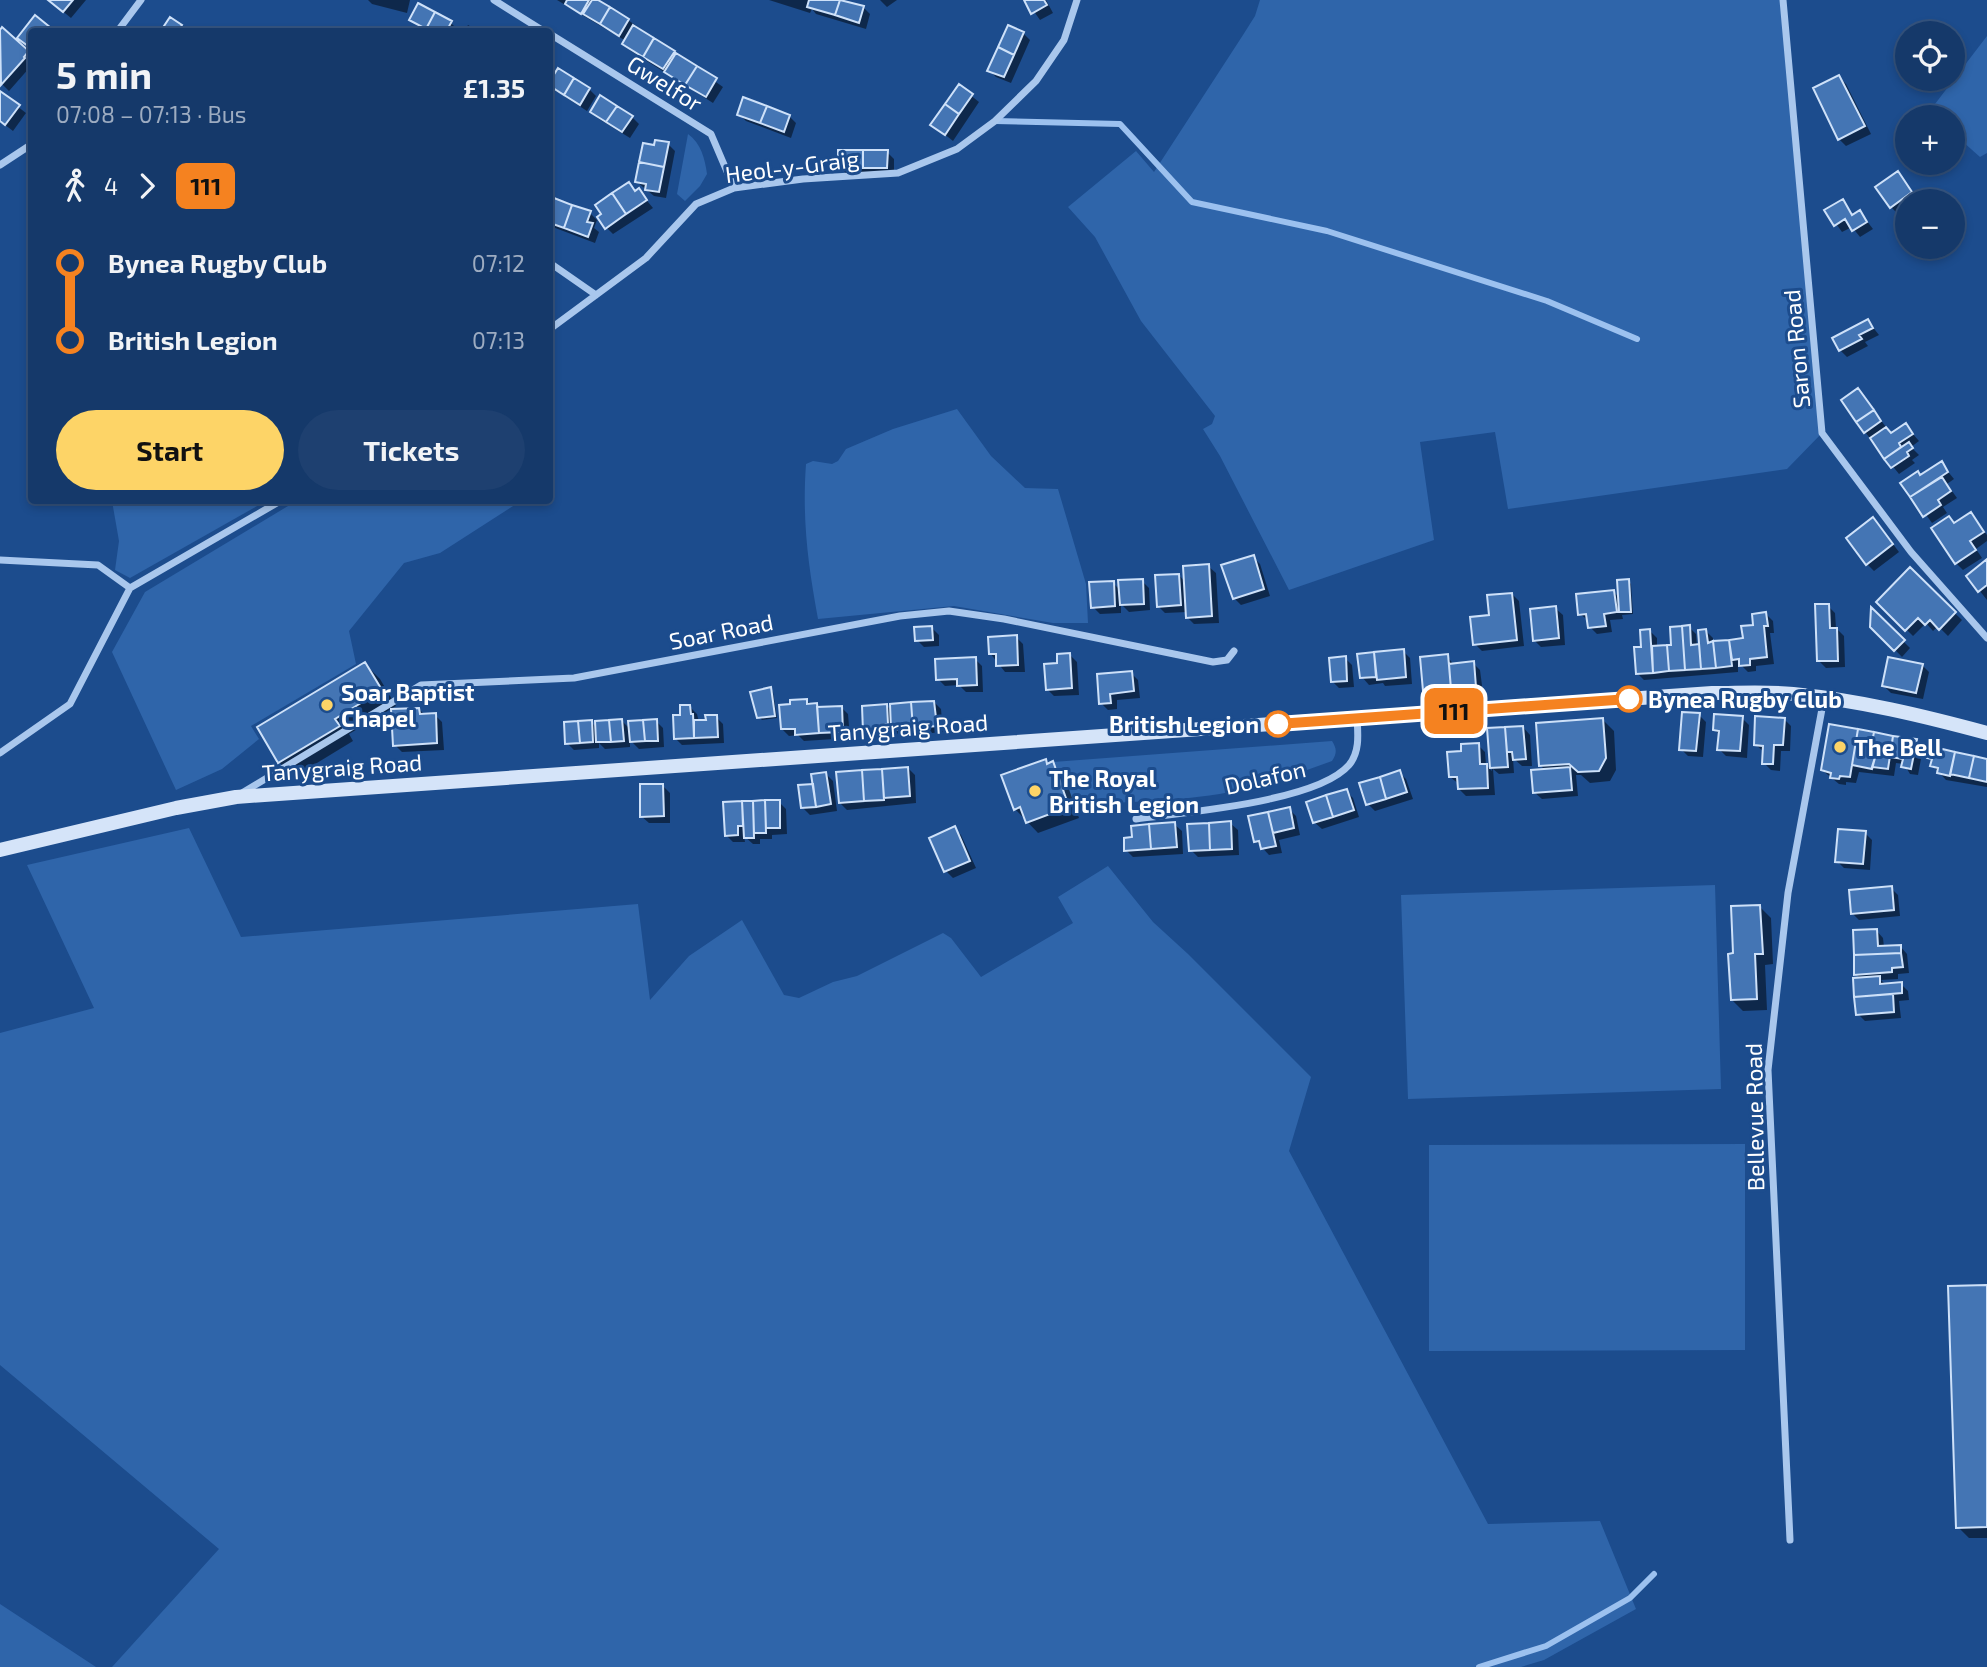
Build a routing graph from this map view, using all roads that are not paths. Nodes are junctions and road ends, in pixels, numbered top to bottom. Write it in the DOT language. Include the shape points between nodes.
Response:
graph roads {
  1 [pos="141,0"];
  2 [pos="494,0"];
  3 [pos="1077,0"];
  4 [pos="1783,0"];
  5 [pos="120,28"];
  6 [pos="539,28"];
  7 [pos="553,36"];
  8 [pos="28,147"];
  9 [pos="0,165"];
  10 [pos="733,188"];
  11 [pos="553,265"];
  12 [pos="596,295"];
  13 [pos="553,327"];
  14 [pos="275,504"];
  15 [pos="0,559"];
  16 [pos="130,588"];
  17 [pos="1987,637"];
  18 [pos="1234,651"];
  19 [pos="1824,698"];
  20 [pos="1357,718"];
  21 [pos="1987,733"];
  22 [pos="0,753"];
  23 [pos="236,797"];
  24 [pos="1136,819"];
  25 [pos="0,850"];
  26 [pos="1790,1539"];
  1 -- 5 [label="street"];
  2 -- 6 [label="street"];
  3 -- 10 [label="street, Heol-y-Graig" via="1064,40 1036,81 995,121 957,149 898,173"];
  4 -- 17 [label="street, Saron Road" via="1822,433 1911,552"];
  7 -- 10 [label="street, Gwelfor" via="711,134"];
  8 -- 9 [label="street"];
  10 -- 12 [label="street, Heol-y-Graig" via="696,204 646,258"];
  11 -- 12 [label="street"];
  12 -- 13 [label="street, Heol-y-Graig"];
  14 -- 16 [label="street"];
  15 -- 16 [label="street" via="98,565"];
  16 -- 22 [label="street" via="70,704"];
  18 -- 23 [label="street, Soar Road" via="1227,660 1213,662 949,611 900,616 574,678 421,685"];
  19 -- 20 [label="main road, Tanygraig Road" via="1712,693"];
  19 -- 21 [label="main road, Tanygraig Road"];
  19 -- 26 [label="street, Bellevue Road" via="1788,893 1768,1070"];
  20 -- 23 [label="main road, Tanygraig Road"];
  20 -- 24 [label="street, Dolafon" via="1358,745 1350,764 1333,779 1247,803"];
  23 -- 25 [label="main road, Tanygraig Road"];
}
